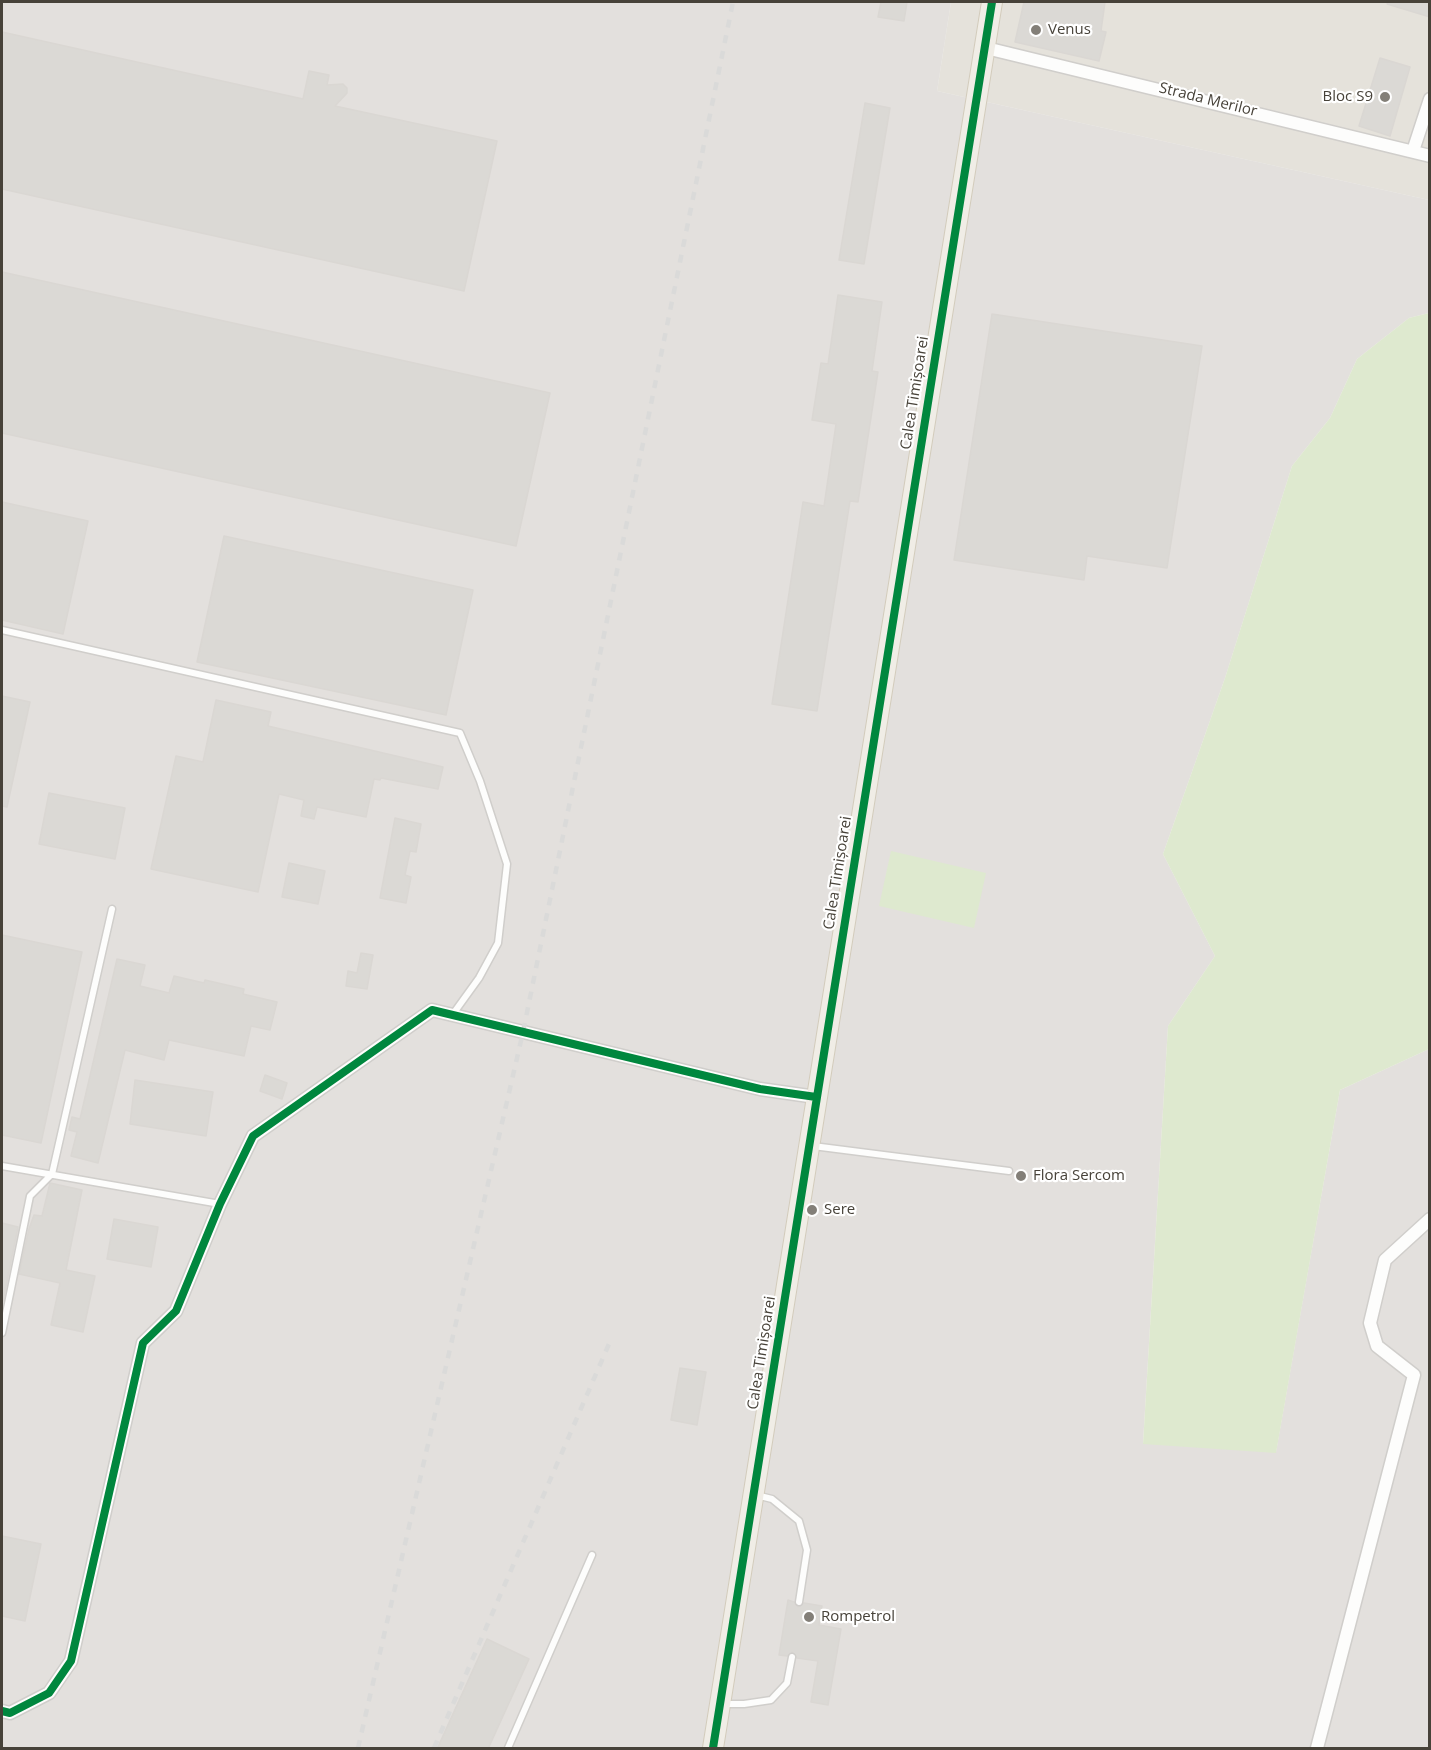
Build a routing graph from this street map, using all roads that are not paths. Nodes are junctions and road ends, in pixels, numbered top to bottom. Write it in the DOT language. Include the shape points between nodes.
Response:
graph roads {
  1 [pos="992,2"];
  2 [pos="986,48"];
  3 [pos="1430,99"];
  4 [pos="1413,151"];
  5 [pos="1430,156"];
  6 [pos="2,630"];
  7 [pos="112,909"];
  8 [pos="453,1014"];
  9 [pos="816,1097"];
  10 [pos="808,1146"];
  11 [pos="2,1166"];
  12 [pos="1009,1171"];
  13 [pos="52,1174"];
  14 [pos="220,1204"];
  15 [pos="1430,1219"];
  16 [pos="2,1333"];
  17 [pos="753,1494"];
  18 [pos="592,1555"];
  19 [pos="799,1602"];
  20 [pos="792,1657"];
  21 [pos="720,1704"];
  22 [pos="2,1711"];
  23 [pos="508,1749"];
  24 [pos="712,1749"];
  25 [pos="1317,1749"];
  1 -- 2 [label="main road, Calea Timișoarei"];
  2 -- 4 [label="street, Strada Merilor"];
  2 -- 9 [label="main road, Calea Timișoarei"];
  3 -- 4 [label="street"];
  4 -- 5 [label="street, Strada Merilor"];
  6 -- 8 [label="lane" via="460,733 507,864 498,943"];
  7 -- 13 [label="lane"];
  8 -- 9 [label="street" via="760,1089"];
  8 -- 14 [label="street" via="432,1010 253,1136"];
  9 -- 10 [label="main road, Calea Timișoarei"];
  10 -- 12 [label="lane"];
  10 -- 17 [label="main road, Calea Timișoarei"];
  11 -- 13 [label="lane"];
  13 -- 14 [label="lane"];
  13 -- 16 [label="lane" via="30,1196"];
  14 -- 22 [label="street" via="176,1311 143,1343 71,1661 49,1693 10,1713"];
  15 -- 25 [label="street" via="1386,1260 1371,1323 1377,1346 1414,1375"];
  17 -- 19 [label="lane" via="772,1499 799,1521 807,1550"];
  17 -- 21 [label="main road, Calea Timișoarei"];
  18 -- 23 [label="lane"];
  20 -- 21 [label="lane" via="787,1683 771,1700"];
  21 -- 24 [label="main road, Calea Timișoarei"];
}
